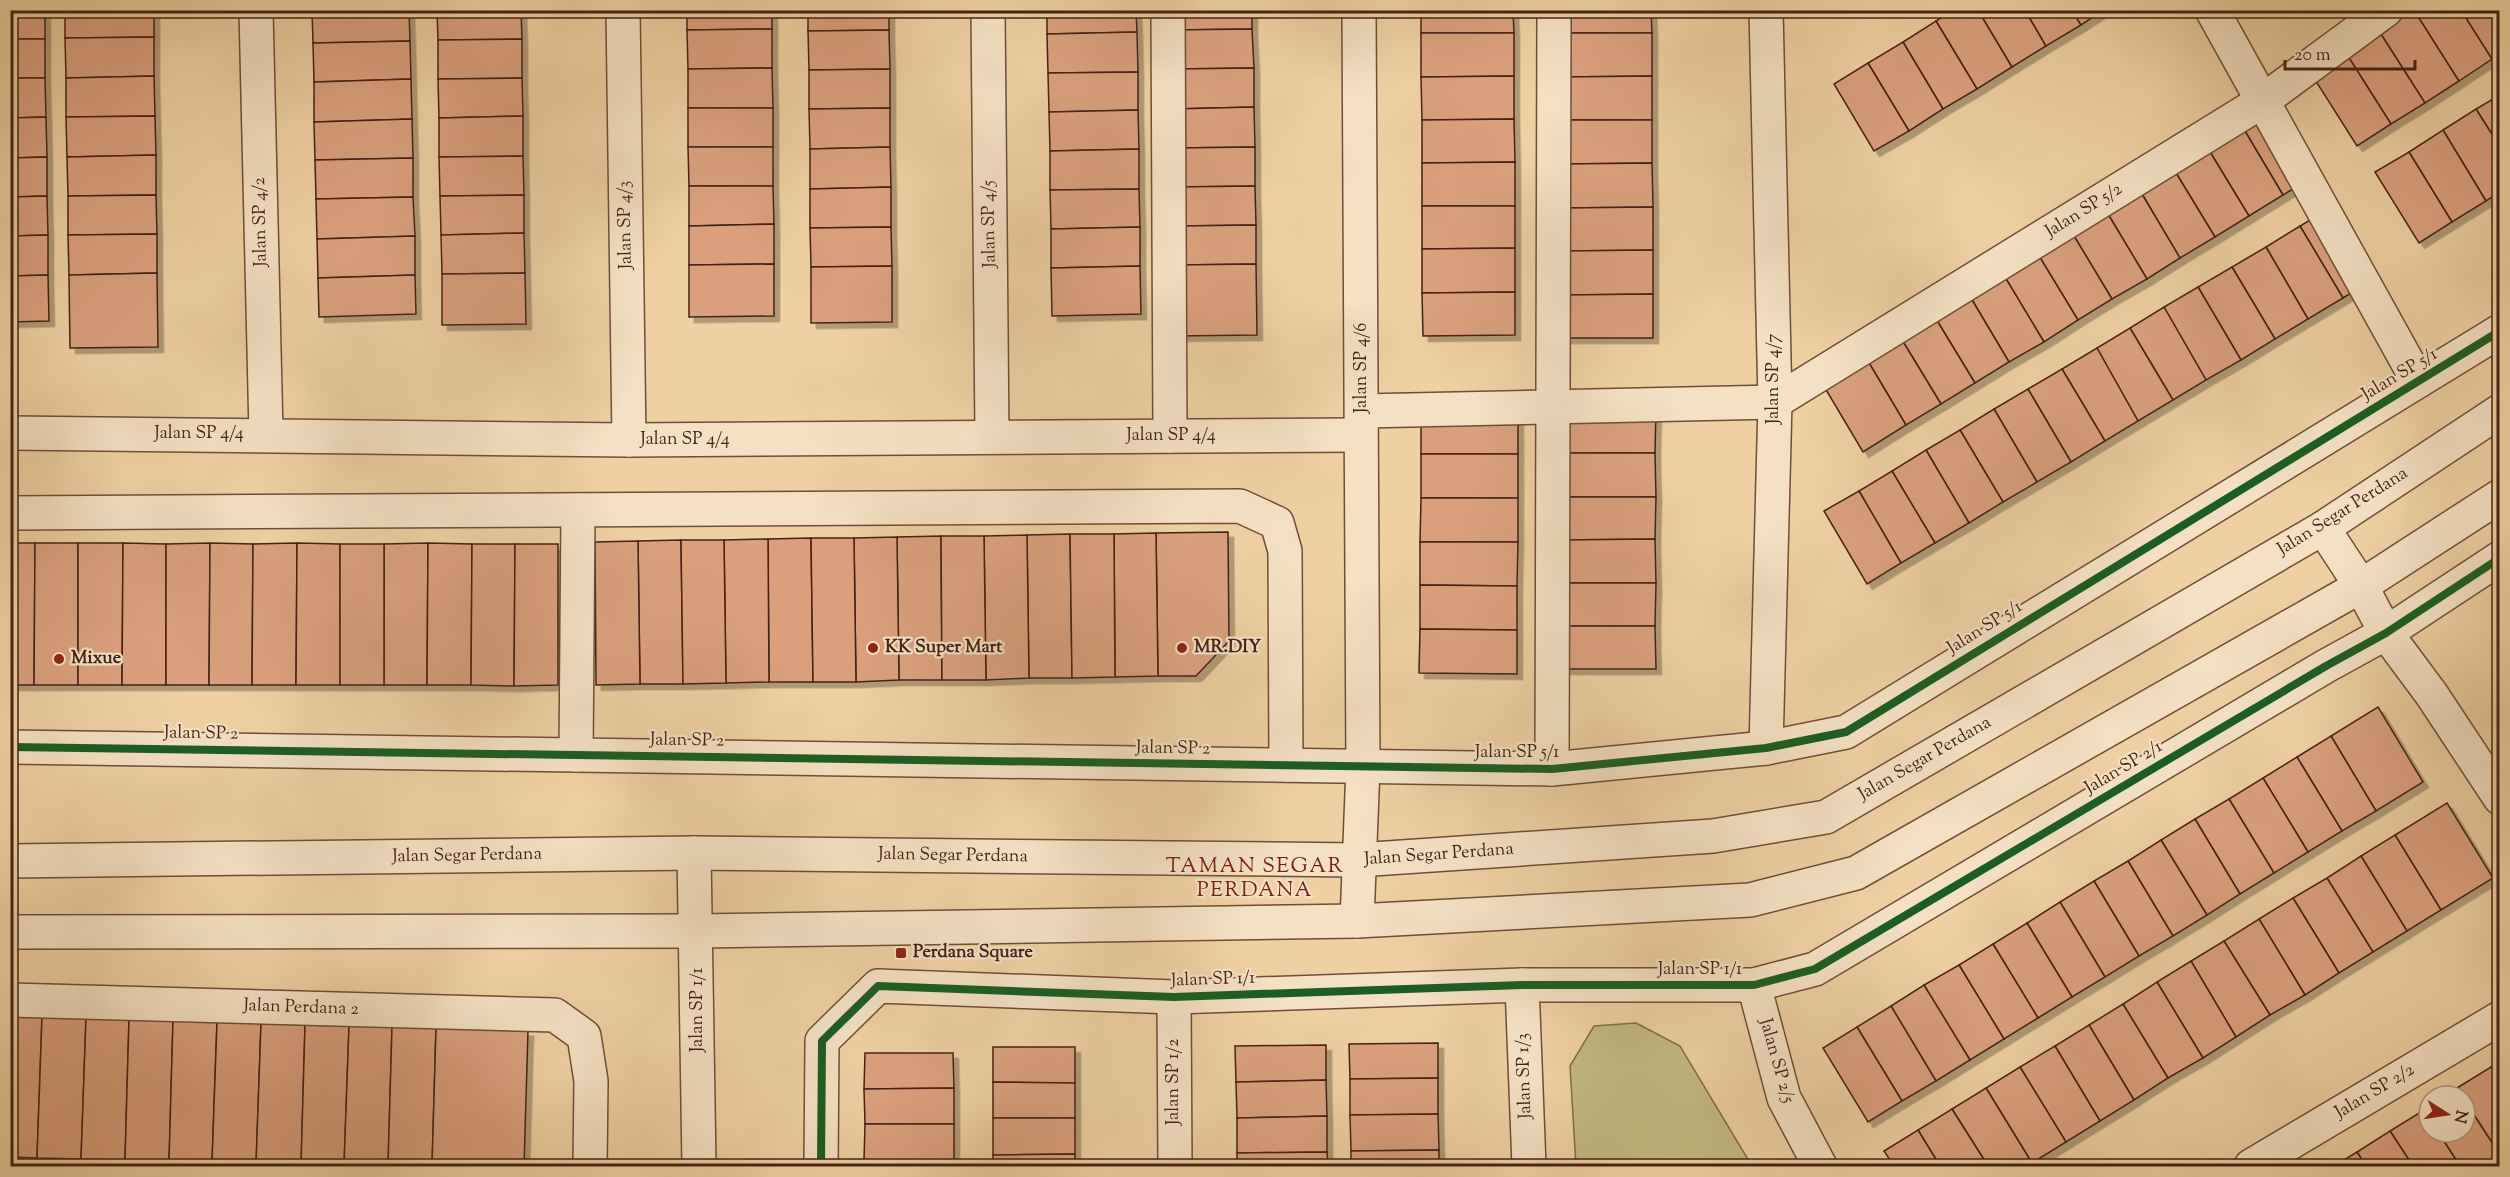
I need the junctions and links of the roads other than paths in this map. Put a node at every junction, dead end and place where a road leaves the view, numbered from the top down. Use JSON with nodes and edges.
{"nodes":[{"id":1,"x":256,"y":10,"type":"edge"},
{"id":2,"x":623,"y":10,"type":"edge"},
{"id":3,"x":988,"y":10,"type":"edge"},
{"id":4,"x":1168,"y":10,"type":"edge"},
{"id":5,"x":1359,"y":10,"type":"edge"},
{"id":6,"x":1554,"y":10,"type":"edge"},
{"id":7,"x":1766,"y":10,"type":"edge"},
{"id":8,"x":2212,"y":10,"type":"edge"},
{"id":9,"x":2386,"y":10,"type":"edge"},
{"id":10,"x":2261,"y":102,"type":"junction"},
{"id":11,"x":2499,"y":331,"type":"edge"},
{"id":12,"x":2418,"y":381,"type":"junction"},
{"id":13,"x":1775,"y":402,"type":"junction"},
{"id":14,"x":1555,"y":406,"type":"junction"},
{"id":15,"x":2499,"y":411,"type":"edge"},
{"id":16,"x":1361,"y":423,"type":"junction"},
{"id":17,"x":10,"y":433,"type":"edge"},
{"id":18,"x":266,"y":434,"type":"junction"},
{"id":19,"x":1170,"y":436,"type":"junction"},
{"id":20,"x":992,"y":437,"type":"junction"},
{"id":21,"x":629,"y":440,"type":"junction"},
{"id":22,"x":2499,"y":496,"type":"edge"},
{"id":23,"x":578,"y":510,"type":"junction"},
{"id":24,"x":10,"y":513,"type":"edge"},
{"id":25,"x":2322,"y":528,"type":"junction"},
{"id":26,"x":2499,"y":558,"type":"edge"},
{"id":27,"x":2361,"y":586,"type":"junction"},
{"id":28,"x":2386,"y":633,"type":"junction"},
{"id":29,"x":10,"y":747,"type":"edge"},
{"id":30,"x":1766,"y":748,"type":"junction"},
{"id":31,"x":576,"y":755,"type":"junction"},
{"id":32,"x":1286,"y":765,"type":"junction"},
{"id":33,"x":1363,"y":767,"type":"junction"},
{"id":34,"x":1552,"y":769,"type":"junction"},
{"id":35,"x":2499,"y":798,"type":"edge"},
{"id":36,"x":694,"y":853,"type":"junction"},
{"id":37,"x":10,"y":861,"type":"edge"},
{"id":38,"x":1358,"y":861,"type":"junction"},
{"id":39,"x":1357,"y":921,"type":"junction"},
{"id":40,"x":698,"y":931,"type":"junction"},
{"id":41,"x":10,"y":932,"type":"edge"},
{"id":42,"x":1522,"y":984,"type":"junction"},
{"id":43,"x":1754,"y":985,"type":"junction"},
{"id":44,"x":1174,"y":997,"type":"junction"},
{"id":45,"x":10,"y":1000,"type":"edge"},
{"id":46,"x":2499,"y":1018,"type":"edge"},
{"id":47,"x":590,"y":1167,"type":"edge"},
{"id":48,"x":699,"y":1167,"type":"edge"},
{"id":49,"x":821,"y":1167,"type":"edge"},
{"id":50,"x":1174,"y":1167,"type":"edge"},
{"id":51,"x":1529,"y":1167,"type":"edge"},
{"id":52,"x":1820,"y":1167,"type":"edge"},
{"id":53,"x":2251,"y":1167,"type":"edge"}],
"edges":[{"from":1,"to":18,"type":"street","name":"Jalan SP 4/2"},
{"from":2,"to":21,"type":"street","name":"Jalan SP 4/3"},
{"from":3,"to":20,"type":"street","name":"Jalan SP 4/5"},
{"from":4,"to":19,"type":"street"},
{"from":5,"to":16,"type":"street","name":"Jalan SP 4/6"},
{"from":6,"to":14,"type":"street"},
{"from":7,"to":13,"type":"street","name":"Jalan SP 4/7"},
{"from":8,"to":10,"type":"street"},
{"from":9,"to":10,"type":"street","name":"Jalan SP 5/2"},
{"from":10,"to":12,"type":"street"},
{"from":10,"to":13,"type":"street","name":"Jalan SP 5/2"},
{"from":11,"to":12,"type":"street","name":"Jalan SP 5/1"},
{"from":12,"to":30,"type":"street","name":"Jalan SP 5/1"},
{"from":13,"to":14,"type":"street","name":"Jalan SP 4/4"},
{"from":13,"to":30,"type":"street","name":"Jalan SP 4/7"},
{"from":14,"to":16,"type":"street","name":"Jalan SP 4/4"},
{"from":14,"to":34,"type":"street"},
{"from":15,"to":25,"type":"street","name":"Jalan Segar Perdana"},
{"from":16,"to":19,"type":"street","name":"Jalan SP 4/4"},
{"from":16,"to":33,"type":"street","name":"Jalan SP 4/6"},
{"from":17,"to":18,"type":"street","name":"Jalan SP 4/4"},
{"from":18,"to":21,"type":"street","name":"Jalan SP 4/4"},
{"from":19,"to":20,"type":"street","name":"Jalan SP 4/4"},
{"from":20,"to":21,"type":"street","name":"Jalan SP 4/4"},
{"from":22,"to":27,"type":"street"},
{"from":23,"to":24,"type":"street"},
{"from":23,"to":31,"type":"street"},
{"from":23,"to":32,"type":"street"},
{"from":25,"to":27,"type":"street"},
{"from":25,"to":38,"type":"street","name":"Jalan Segar Perdana"},
{"from":26,"to":28,"type":"street","name":"Jalan SP 2/1"},
{"from":27,"to":28,"type":"street"},
{"from":27,"to":39,"type":"street"},
{"from":28,"to":35,"type":"street"},
{"from":28,"to":43,"type":"street","name":"Jalan SP 2/1"},
{"from":29,"to":31,"type":"street","name":"Jalan SP 2"},
{"from":30,"to":34,"type":"street","name":"Jalan SP 5/1"},
{"from":31,"to":32,"type":"street","name":"Jalan SP 2"},
{"from":32,"to":33,"type":"street","name":"Jalan SP 2"},
{"from":33,"to":34,"type":"street","name":"Jalan SP 5/1"},
{"from":33,"to":38,"type":"street","name":"Jalan SP 4/6"},
{"from":36,"to":37,"type":"street","name":"Jalan Segar Perdana"},
{"from":36,"to":38,"type":"street","name":"Jalan Segar Perdana"},
{"from":36,"to":40,"type":"street","name":"Jalan SP 1/1"},
{"from":38,"to":39,"type":"street","name":"Jalan SP 4/6"},
{"from":39,"to":40,"type":"street"},
{"from":40,"to":41,"type":"street"},
{"from":40,"to":48,"type":"street","name":"Jalan SP 1/1"},
{"from":42,"to":43,"type":"street","name":"Jalan SP 1/1"},
{"from":42,"to":44,"type":"street","name":"Jalan SP 1/1"},
{"from":42,"to":51,"type":"street","name":"Jalan SP 1/3"},
{"from":43,"to":52,"type":"street","name":"Jalan SP 2/5"},
{"from":44,"to":49,"type":"street","name":"Jalan SP 1/1"},
{"from":44,"to":50,"type":"street","name":"Jalan SP 1/2"},
{"from":45,"to":47,"type":"street","name":"Jalan Perdana 2"},
{"from":46,"to":53,"type":"street","name":"Jalan SP 2/2"}]}
